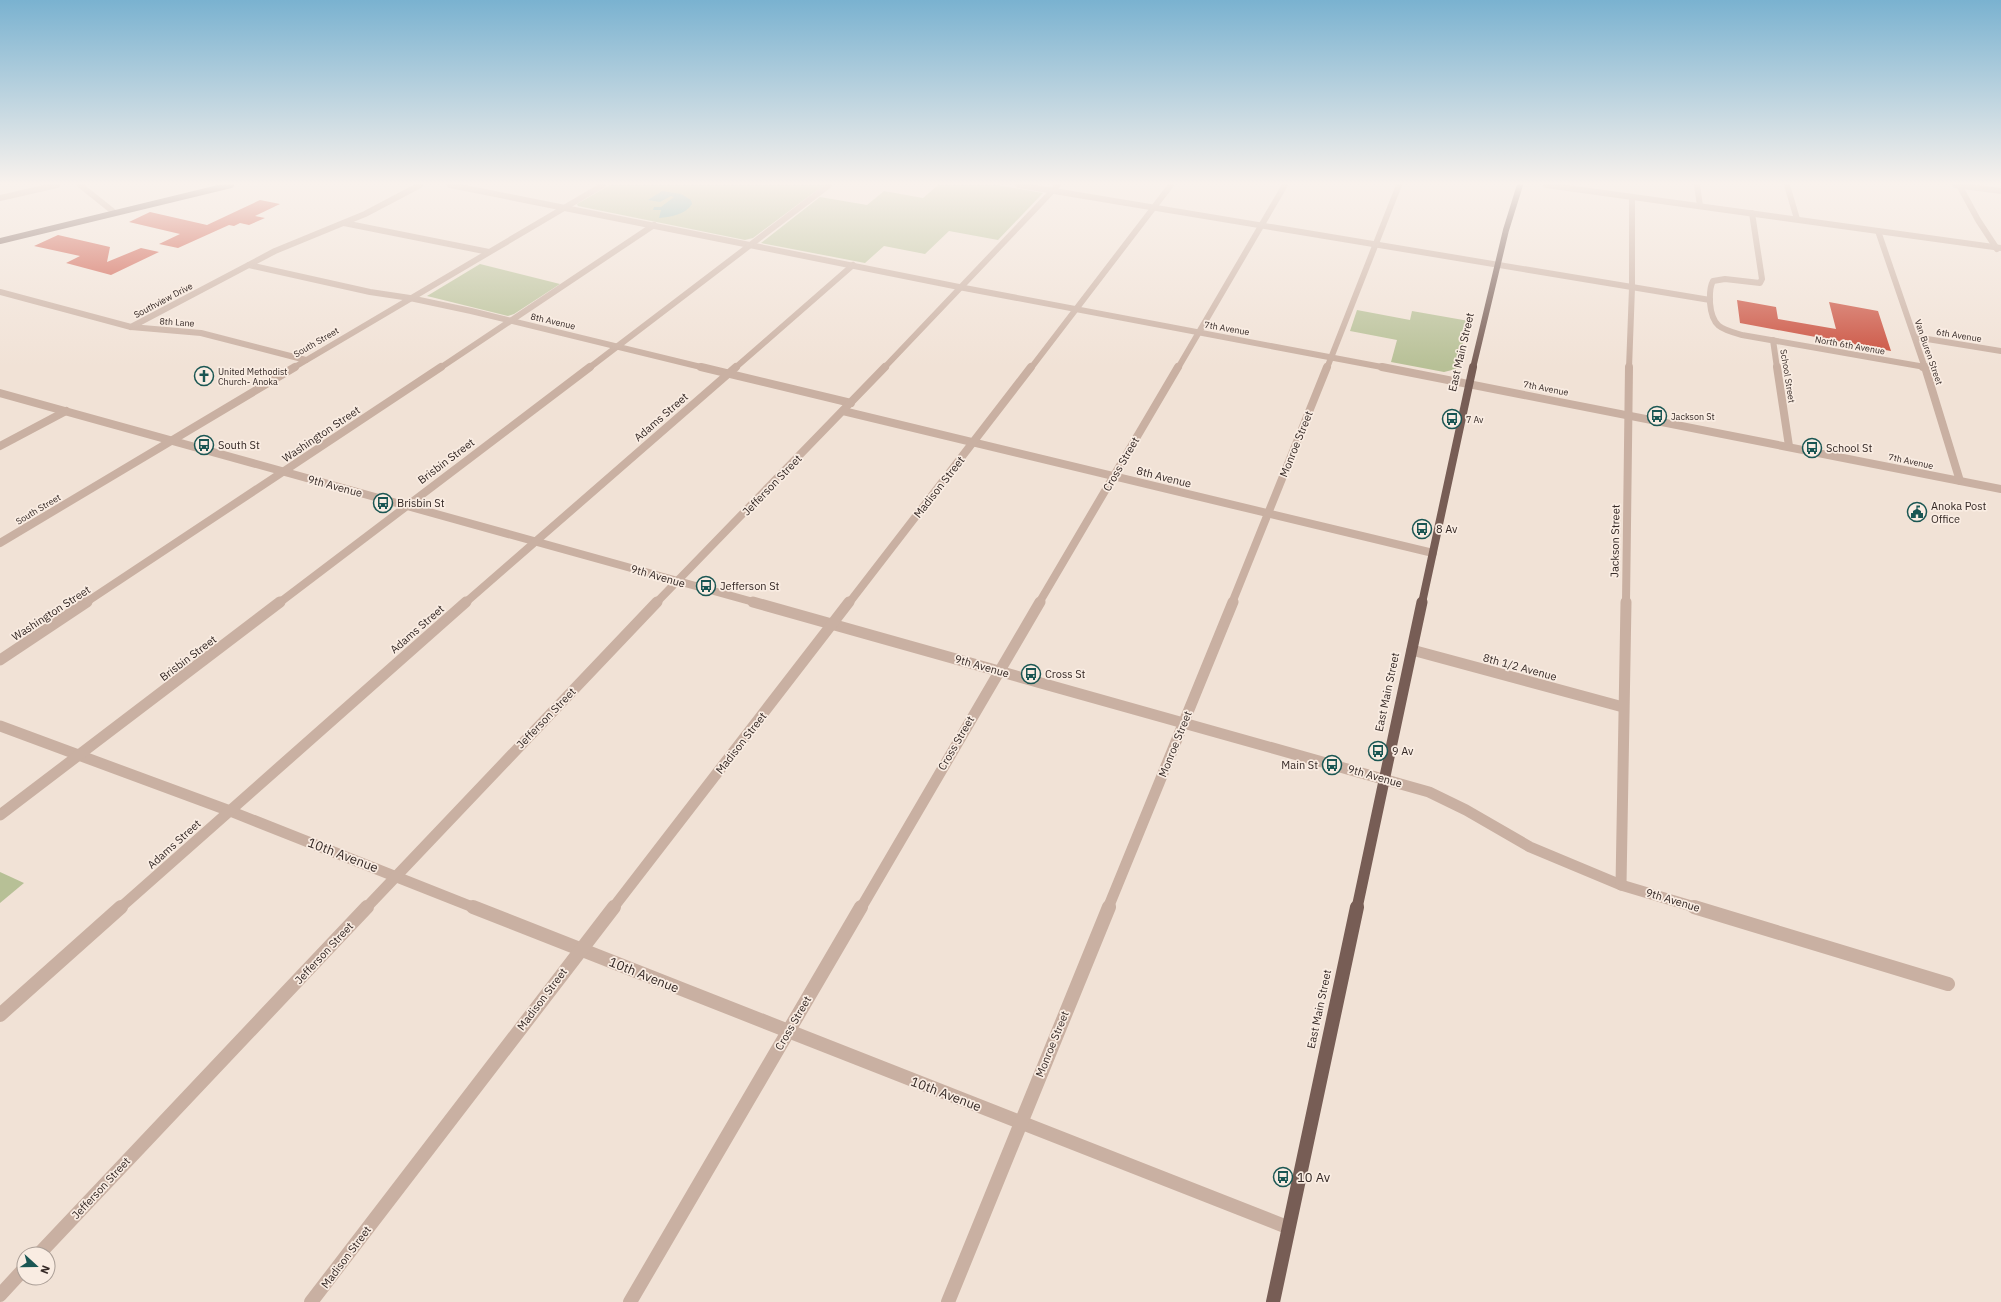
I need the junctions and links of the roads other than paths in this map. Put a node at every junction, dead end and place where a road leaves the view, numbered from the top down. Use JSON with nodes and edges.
{"nodes":[{"id":1,"x":1375,"y":245,"type":"edge"},
{"id":2,"x":287,"y":246,"type":"edge"},
{"id":3,"x":458,"y":246,"type":"edge"},
{"id":4,"x":499,"y":246,"type":"edge"},
{"id":5,"x":623,"y":246,"type":"edge"},
{"id":6,"x":750,"y":246,"type":"edge"},
{"id":7,"x":755,"y":246,"type":"edge"},
{"id":8,"x":999,"y":246,"type":"edge"},
{"id":9,"x":1124,"y":246,"type":"edge"},
{"id":10,"x":1249,"y":246,"type":"edge"},
{"id":11,"x":1379,"y":246,"type":"edge"},
{"id":12,"x":1503,"y":246,"type":"edge"},
{"id":13,"x":1632,"y":246,"type":"edge"},
{"id":14,"x":1757,"y":246,"type":"edge"},
{"id":15,"x":1883,"y":246,"type":"edge"},
{"id":16,"x":1998,"y":247,"type":"edge"},
{"id":17,"x":489,"y":252,"type":"junction"},
{"id":18,"x":2001,"y":253,"type":"edge"},
{"id":19,"x":249,"y":265,"type":"junction"},
{"id":20,"x":853,"y":265,"type":"junction"},
{"id":21,"x":1497,"y":266,"type":"junction"},
{"id":22,"x":959,"y":287,"type":"junction"},
{"id":23,"x":1632,"y":288,"type":"junction"},
{"id":24,"x":0,"y":292,"type":"edge"},
{"id":25,"x":410,"y":298,"type":"junction"},
{"id":26,"x":1710,"y":300,"type":"junction"},
{"id":27,"x":1074,"y":310,"type":"junction"},
{"id":28,"x":510,"y":321,"type":"junction"},
{"id":29,"x":131,"y":327,"type":"junction"},
{"id":30,"x":1198,"y":332,"type":"junction"},
{"id":31,"x":1914,"y":337,"type":"junction"},
{"id":32,"x":1773,"y":340,"type":"junction"},
{"id":33,"x":617,"y":346,"type":"junction"},
{"id":34,"x":2001,"y":351,"type":"edge"},
{"id":35,"x":1331,"y":357,"type":"junction"},
{"id":36,"x":306,"y":360,"type":"junction"},
{"id":37,"x":1925,"y":367,"type":"junction"},
{"id":38,"x":728,"y":374,"type":"junction"},
{"id":39,"x":1469,"y":383,"type":"junction"},
{"id":40,"x":0,"y":393,"type":"edge"},
{"id":41,"x":847,"y":407,"type":"junction"},
{"id":42,"x":66,"y":410,"type":"junction"},
{"id":43,"x":1627,"y":414,"type":"junction"},
{"id":44,"x":172,"y":440,"type":"junction"},
{"id":45,"x":975,"y":442,"type":"junction"},
{"id":46,"x":0,"y":446,"type":"edge"},
{"id":47,"x":1789,"y":446,"type":"junction"},
{"id":48,"x":284,"y":472,"type":"junction"},
{"id":49,"x":1115,"y":476,"type":"junction"},
{"id":50,"x":1960,"y":481,"type":"junction"},
{"id":51,"x":2001,"y":489,"type":"edge"},
{"id":52,"x":407,"y":506,"type":"junction"},
{"id":53,"x":1269,"y":513,"type":"junction"},
{"id":54,"x":537,"y":542,"type":"junction"},
{"id":55,"x":0,"y":544,"type":"edge"},
{"id":56,"x":1433,"y":554,"type":"junction"},
{"id":57,"x":678,"y":582,"type":"junction"},
{"id":58,"x":833,"y":624,"type":"junction"},
{"id":59,"x":1412,"y":650,"type":"junction"},
{"id":60,"x":0,"y":660,"type":"edge"},
{"id":61,"x":998,"y":671,"type":"junction"},
{"id":62,"x":1623,"y":707,"type":"junction"},
{"id":63,"x":1184,"y":722,"type":"junction"},
{"id":64,"x":0,"y":726,"type":"edge"},
{"id":65,"x":79,"y":755,"type":"junction"},
{"id":66,"x":1384,"y":779,"type":"junction"},
{"id":67,"x":230,"y":811,"type":"junction"},
{"id":68,"x":0,"y":815,"type":"edge"},
{"id":69,"x":396,"y":876,"type":"junction"},
{"id":70,"x":1620,"y":884,"type":"junction"},
{"id":71,"x":580,"y":949,"type":"junction"},
{"id":72,"x":1948,"y":984,"type":"dead end"},
{"id":73,"x":0,"y":1015,"type":"edge"},
{"id":74,"x":788,"y":1032,"type":"junction"},
{"id":75,"x":1020,"y":1123,"type":"junction"},
{"id":76,"x":1287,"y":1227,"type":"junction"},
{"id":77,"x":46,"y":1246,"type":"edge"},
{"id":78,"x":16,"y":1278,"type":"edge"},
{"id":79,"x":0,"y":1295,"type":"edge"},
{"id":80,"x":311,"y":1302,"type":"edge"},
{"id":81,"x":630,"y":1302,"type":"edge"},
{"id":82,"x":948,"y":1302,"type":"edge"},
{"id":83,"x":1272,"y":1302,"type":"edge"}],
"edges":[{"from":1,"to":35,"type":"street","name":"Monroe Street"},
{"from":2,"to":19,"type":"street","name":"Southview Drive"},
{"from":3,"to":17,"type":"street"},
{"from":4,"to":17,"type":"street","name":"South Street"},
{"from":5,"to":28,"type":"street","name":"Washington Street"},
{"from":6,"to":33,"type":"street","name":"Brisbin Street"},
{"from":7,"to":20,"type":"street","name":"7th Avenue"},
{"from":8,"to":22,"type":"street","name":"Jefferson Street"},
{"from":9,"to":27,"type":"street","name":"Madison Street"},
{"from":10,"to":30,"type":"street","name":"Cross Street"},
{"from":11,"to":21,"type":"street"},
{"from":12,"to":21,"type":"main road","name":"East Main Street"},
{"from":13,"to":23,"type":"street","name":"Jackson Street"},
{"from":14,"to":26,"type":"street","name":"School Street"},
{"from":15,"to":31,"type":"street","name":"Van Buren Street"},
{"from":16,"to":18,"type":"street"},
{"from":17,"to":25,"type":"street","name":"South Street"},
{"from":19,"to":25,"type":"street","name":"8th Avenue"},
{"from":19,"to":29,"type":"street","name":"Southview Drive"},
{"from":20,"to":22,"type":"street","name":"7th Avenue"},
{"from":20,"to":38,"type":"street","name":"Adams Street"},
{"from":21,"to":23,"type":"street"},
{"from":21,"to":39,"type":"main road","name":"East Main Street"},
{"from":22,"to":27,"type":"street","name":"7th Avenue"},
{"from":22,"to":41,"type":"street","name":"Jefferson Street"},
{"from":23,"to":26,"type":"street"},
{"from":23,"to":43,"type":"street","name":"Jackson Street"},
{"from":24,"to":29,"type":"street","name":"8th Lane"},
{"from":25,"to":28,"type":"street","name":"8th Avenue"},
{"from":25,"to":36,"type":"street","name":"South Street"},
{"from":26,"to":32,"type":"street","name":"School Street"},
{"from":27,"to":30,"type":"street","name":"7th Avenue"},
{"from":27,"to":45,"type":"street","name":"Madison Street"},
{"from":28,"to":33,"type":"street","name":"8th Avenue"},
{"from":28,"to":48,"type":"street","name":"Washington Street"},
{"from":29,"to":36,"type":"street","name":"8th Lane"},
{"from":30,"to":35,"type":"street","name":"7th Avenue"},
{"from":30,"to":49,"type":"street","name":"Cross Street"},
{"from":31,"to":34,"type":"street","name":"6th Avenue"},
{"from":31,"to":37,"type":"street","name":"Van Buren Street"},
{"from":32,"to":37,"type":"street","name":"North 6th Avenue"},
{"from":32,"to":47,"type":"street","name":"School Street"},
{"from":33,"to":38,"type":"street","name":"8th Avenue"},
{"from":33,"to":52,"type":"street","name":"Brisbin Street"},
{"from":35,"to":39,"type":"street","name":"7th Avenue"},
{"from":35,"to":53,"type":"street","name":"Monroe Street"},
{"from":36,"to":44,"type":"street","name":"South Street"},
{"from":37,"to":50,"type":"street","name":"Van Buren Street"},
{"from":38,"to":41,"type":"street","name":"8th Avenue"},
{"from":38,"to":54,"type":"street","name":"Adams Street"},
{"from":39,"to":43,"type":"street","name":"7th Avenue"},
{"from":39,"to":56,"type":"main road","name":"East Main Street"},
{"from":40,"to":42,"type":"street","name":"9th Avenue"},
{"from":41,"to":45,"type":"street","name":"8th Avenue"},
{"from":41,"to":57,"type":"street","name":"Jefferson Street"},
{"from":42,"to":44,"type":"street","name":"9th Avenue"},
{"from":42,"to":46,"type":"street"},
{"from":43,"to":47,"type":"street","name":"7th Avenue"},
{"from":43,"to":62,"type":"street","name":"Jackson Street"},
{"from":44,"to":48,"type":"street","name":"9th Avenue"},
{"from":44,"to":55,"type":"street","name":"South Street"},
{"from":45,"to":49,"type":"street","name":"8th Avenue"},
{"from":45,"to":58,"type":"street","name":"Madison Street"},
{"from":47,"to":50,"type":"street","name":"7th Avenue"},
{"from":48,"to":52,"type":"street","name":"9th Avenue"},
{"from":48,"to":60,"type":"street","name":"Washington Street"},
{"from":49,"to":53,"type":"street","name":"8th Avenue"},
{"from":49,"to":61,"type":"street","name":"Cross Street"},
{"from":50,"to":51,"type":"street","name":"7th Avenue"},
{"from":52,"to":54,"type":"street","name":"9th Avenue"},
{"from":52,"to":65,"type":"street","name":"Brisbin Street"},
{"from":53,"to":56,"type":"street","name":"8th Avenue"},
{"from":53,"to":63,"type":"street","name":"Monroe Street"},
{"from":54,"to":57,"type":"street","name":"9th Avenue"},
{"from":54,"to":67,"type":"street","name":"Adams Street"},
{"from":56,"to":59,"type":"main road","name":"East Main Street"},
{"from":57,"to":58,"type":"street","name":"9th Avenue"},
{"from":57,"to":69,"type":"street","name":"Jefferson Street"},
{"from":58,"to":61,"type":"street","name":"9th Avenue"},
{"from":58,"to":71,"type":"street","name":"Madison Street"},
{"from":59,"to":62,"type":"street","name":"8th 1/2 Avenue"},
{"from":59,"to":66,"type":"main road","name":"East Main Street"},
{"from":61,"to":63,"type":"street","name":"9th Avenue"},
{"from":61,"to":74,"type":"street","name":"Cross Street"},
{"from":62,"to":70,"type":"street","name":"Jackson Street"},
{"from":63,"to":66,"type":"street","name":"9th Avenue"},
{"from":63,"to":75,"type":"street","name":"Monroe Street"},
{"from":64,"to":65,"type":"street","name":"10th Avenue"},
{"from":65,"to":67,"type":"street","name":"10th Avenue"},
{"from":65,"to":68,"type":"street","name":"Brisbin Street"},
{"from":66,"to":70,"type":"street","name":"9th Avenue"},
{"from":66,"to":76,"type":"main road","name":"East Main Street"},
{"from":67,"to":69,"type":"street","name":"10th Avenue"},
{"from":67,"to":73,"type":"street","name":"Adams Street"},
{"from":69,"to":71,"type":"street","name":"10th Avenue"},
{"from":69,"to":77,"type":"street","name":"Jefferson Street"},
{"from":70,"to":72,"type":"street","name":"9th Avenue"},
{"from":71,"to":74,"type":"street","name":"10th Avenue"},
{"from":71,"to":80,"type":"street","name":"Madison Street"},
{"from":74,"to":75,"type":"street","name":"10th Avenue"},
{"from":74,"to":81,"type":"street","name":"Cross Street"},
{"from":75,"to":76,"type":"street","name":"10th Avenue"},
{"from":75,"to":82,"type":"street","name":"Monroe Street"},
{"from":76,"to":83,"type":"main road","name":"East Main Street"},
{"from":78,"to":79,"type":"street"}]}
